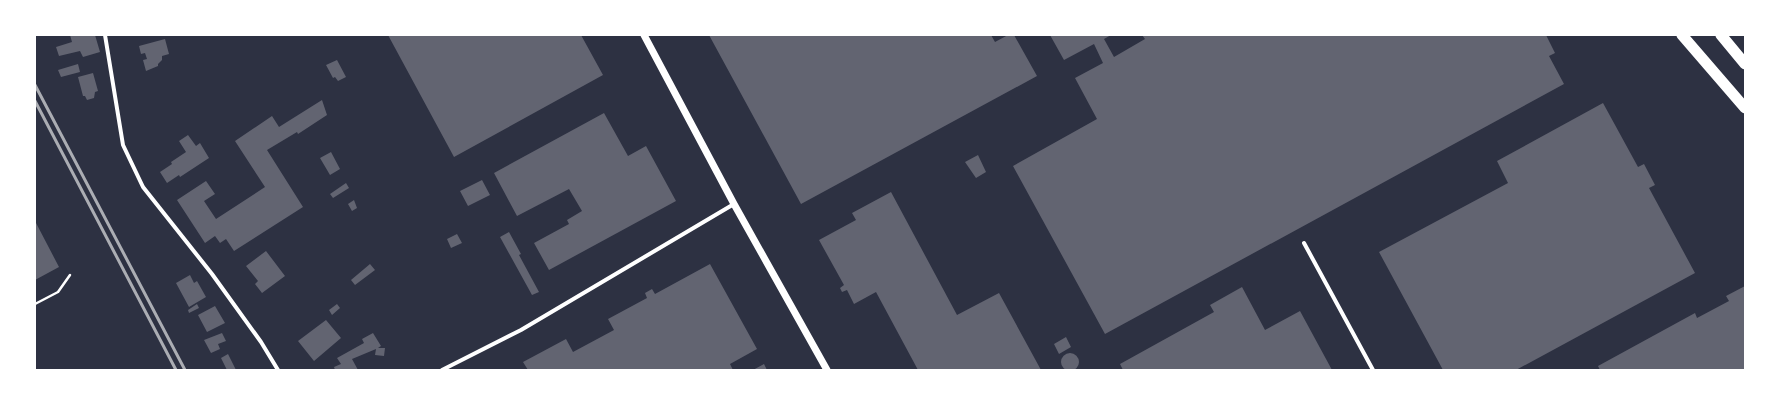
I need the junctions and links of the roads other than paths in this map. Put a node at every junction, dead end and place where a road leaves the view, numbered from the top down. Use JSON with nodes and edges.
{"nodes":[{"id":1,"x":105,"y":35,"type":"edge"},
{"id":2,"x":644,"y":35,"type":"edge"},
{"id":3,"x":1682,"y":35,"type":"edge"},
{"id":4,"x":1721,"y":35,"type":"edge"},
{"id":5,"x":1745,"y":64,"type":"edge"},
{"id":6,"x":1745,"y":108,"type":"edge"},
{"id":7,"x":734,"y":204,"type":"junction"},
{"id":8,"x":1304,"y":243,"type":"dead end"},
{"id":9,"x":278,"y":370,"type":"edge"},
{"id":10,"x":442,"y":370,"type":"edge"},
{"id":11,"x":827,"y":370,"type":"edge"},
{"id":12,"x":1373,"y":370,"type":"edge"}],
"edges":[{"from":1,"to":9,"type":"street"},
{"from":2,"to":7,"type":"street"},
{"from":3,"to":6,"type":"highway"},
{"from":4,"to":5,"type":"highway"},
{"from":7,"to":10,"type":"street"},
{"from":7,"to":11,"type":"street"},
{"from":8,"to":12,"type":"street"}]}
